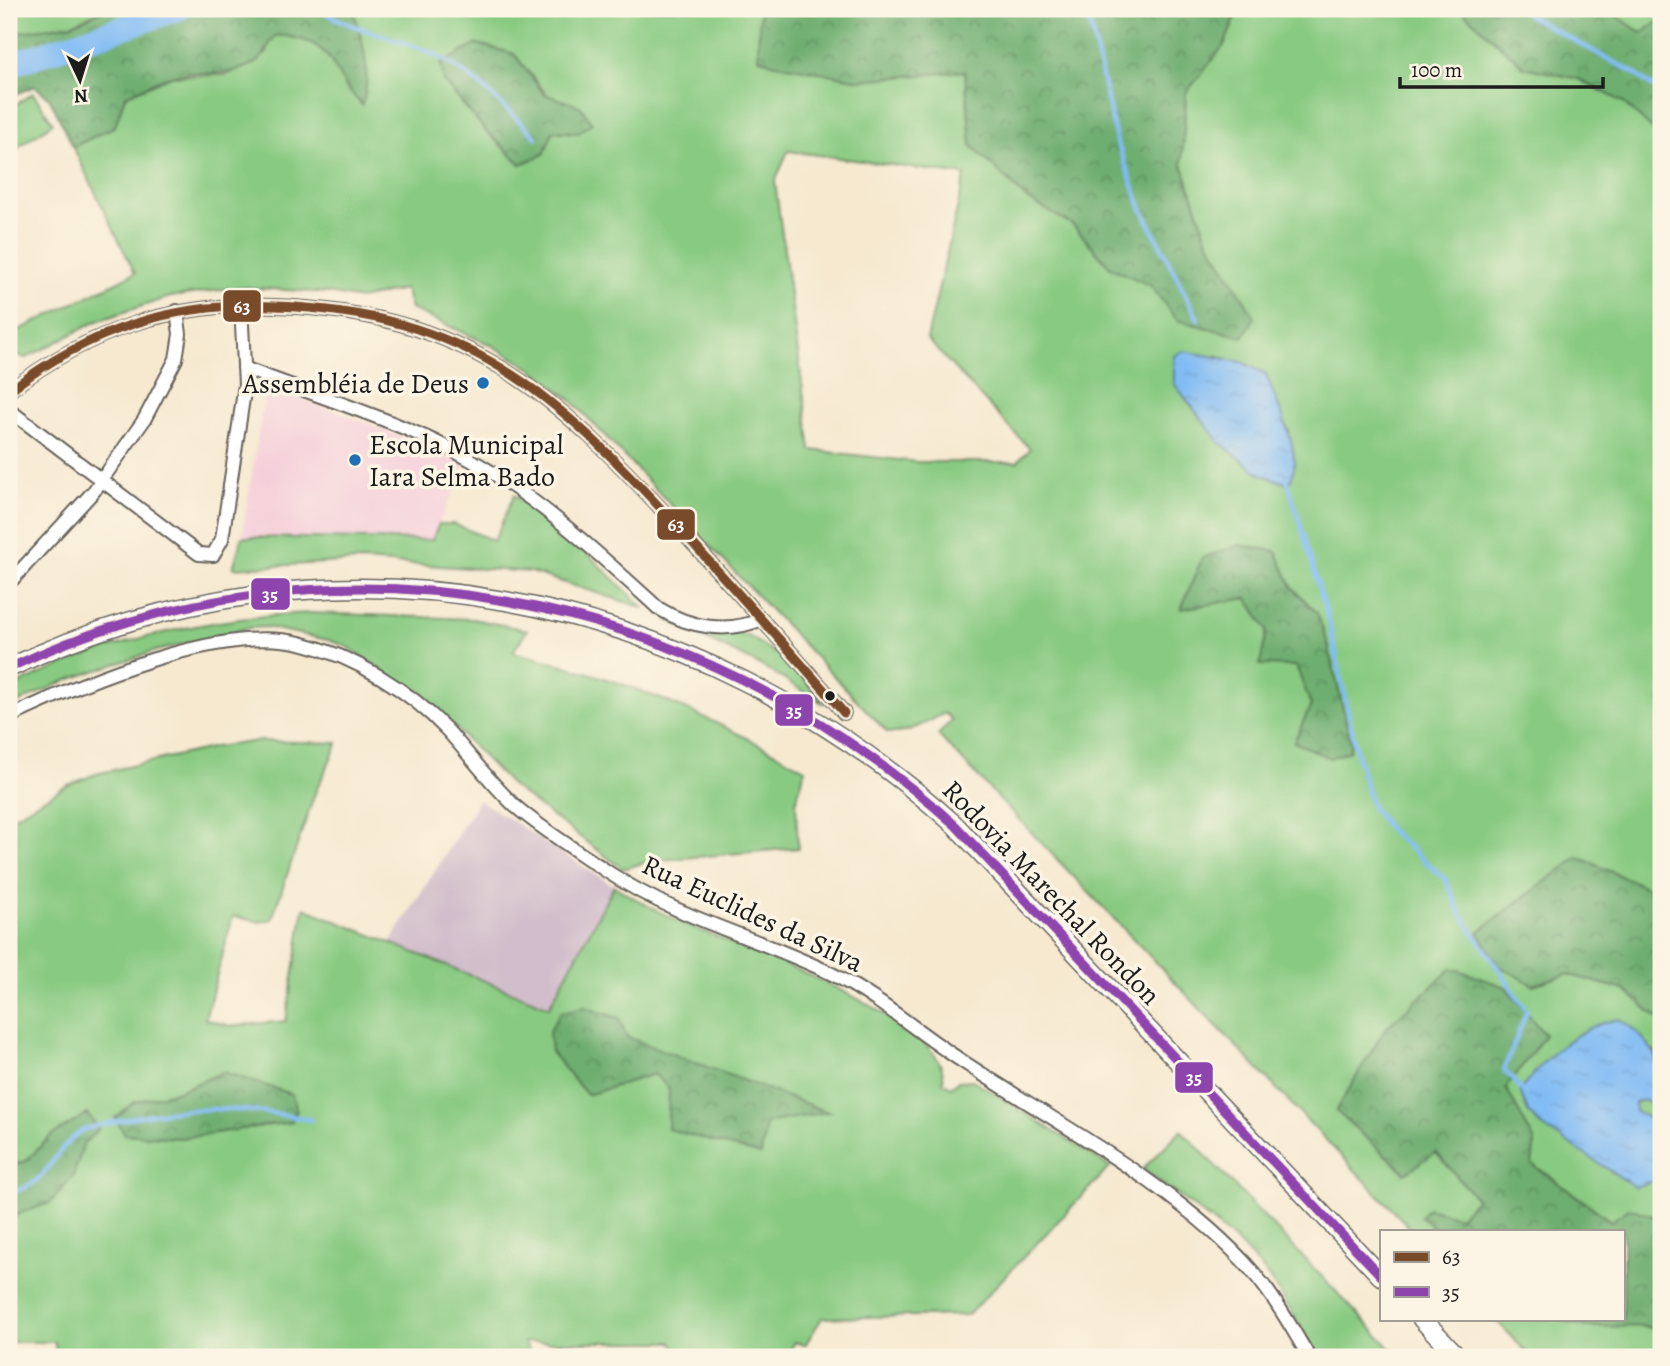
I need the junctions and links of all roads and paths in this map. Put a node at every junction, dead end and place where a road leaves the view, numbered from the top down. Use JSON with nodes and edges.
{"nodes":[{"id":1,"x":241,"y":305,"type":"junction"},
{"id":2,"x":177,"y":311,"type":"junction"},
{"id":3,"x":244,"y":368,"type":"junction"},
{"id":4,"x":9,"y":391,"type":"edge"},
{"id":5,"x":9,"y":410,"type":"edge"},
{"id":6,"x":100,"y":482,"type":"junction"},
{"id":7,"x":9,"y":583,"type":"edge"},
{"id":8,"x":762,"y":619,"type":"junction"},
{"id":9,"x":9,"y":668,"type":"edge"},
{"id":10,"x":844,"y":713,"type":"dead end"},
{"id":11,"x":9,"y":717,"type":"edge"},
{"id":12,"x":1380,"y":1275,"type":"edge"},
{"id":13,"x":1423,"y":1320,"type":"edge"},
{"id":14,"x":1309,"y":1357,"type":"edge"},
{"id":15,"x":1458,"y":1357,"type":"edge"}],
"edges":[{"from":1,"to":2,"type":"street"},
{"from":1,"to":3,"type":"street"},
{"from":1,"to":8,"type":"street"},
{"from":2,"to":4,"type":"street"},
{"from":2,"to":6,"type":"street"},
{"from":3,"to":6,"type":"street"},
{"from":3,"to":8,"type":"street"},
{"from":5,"to":6,"type":"street"},
{"from":6,"to":7,"type":"street"},
{"from":8,"to":10,"type":"street"},
{"from":9,"to":12,"type":"main road","name":"Rodovia Marechal Rondon"},
{"from":11,"to":14,"type":"street","name":"Rua Euclides da Silva"},
{"from":13,"to":15,"type":"main road"}]}
